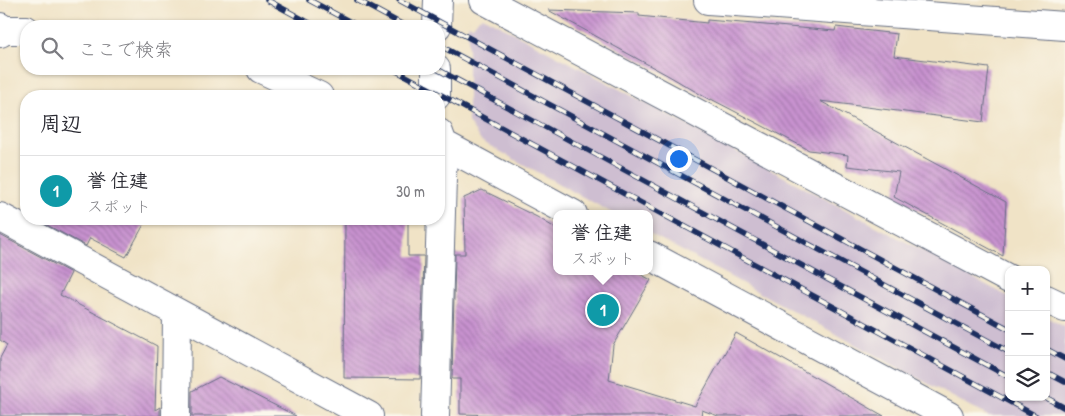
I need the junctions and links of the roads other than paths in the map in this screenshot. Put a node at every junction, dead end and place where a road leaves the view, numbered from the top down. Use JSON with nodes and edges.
{"nodes":[{"id":1,"x":438,"y":0,"type":"edge"},
{"id":2,"x":484,"y":0,"type":"edge"},
{"id":3,"x":708,"y":0,"type":"edge"},
{"id":4,"x":437,"y":20,"type":"edge"},
{"id":5,"x":1065,"y":26,"type":"edge"},
{"id":6,"x":273,"y":75,"type":"edge"},
{"id":7,"x":436,"y":75,"type":"edge"},
{"id":8,"x":306,"y":90,"type":"edge"},
{"id":9,"x":436,"y":90,"type":"edge"},
{"id":10,"x":445,"y":148,"type":"edge"},
{"id":11,"x":565,"y":210,"type":"edge"},
{"id":12,"x":0,"y":217,"type":"edge"},
{"id":13,"x":440,"y":225,"type":"edge"},
{"id":14,"x":653,"y":257,"type":"edge"},
{"id":15,"x":1005,"y":277,"type":"edge"},
{"id":16,"x":1050,"y":300,"type":"edge"},
{"id":17,"x":1065,"y":308,"type":"edge"},
{"id":18,"x":177,"y":313,"type":"junction"},
{"id":19,"x":176,"y":416,"type":"edge"},
{"id":20,"x":369,"y":416,"type":"edge"},
{"id":21,"x":436,"y":416,"type":"edge"},
{"id":22,"x":948,"y":416,"type":"edge"}],
"edges":[{"from":1,"to":4,"type":"street"},
{"from":2,"to":15,"type":"street"},
{"from":3,"to":5,"type":"street"},
{"from":6,"to":8,"type":"street"},
{"from":7,"to":9,"type":"street"},
{"from":10,"to":11,"type":"street"},
{"from":12,"to":18,"type":"street"},
{"from":13,"to":21,"type":"street"},
{"from":14,"to":22,"type":"street"},
{"from":16,"to":17,"type":"street"},
{"from":18,"to":19,"type":"street"},
{"from":18,"to":20,"type":"street"}]}
